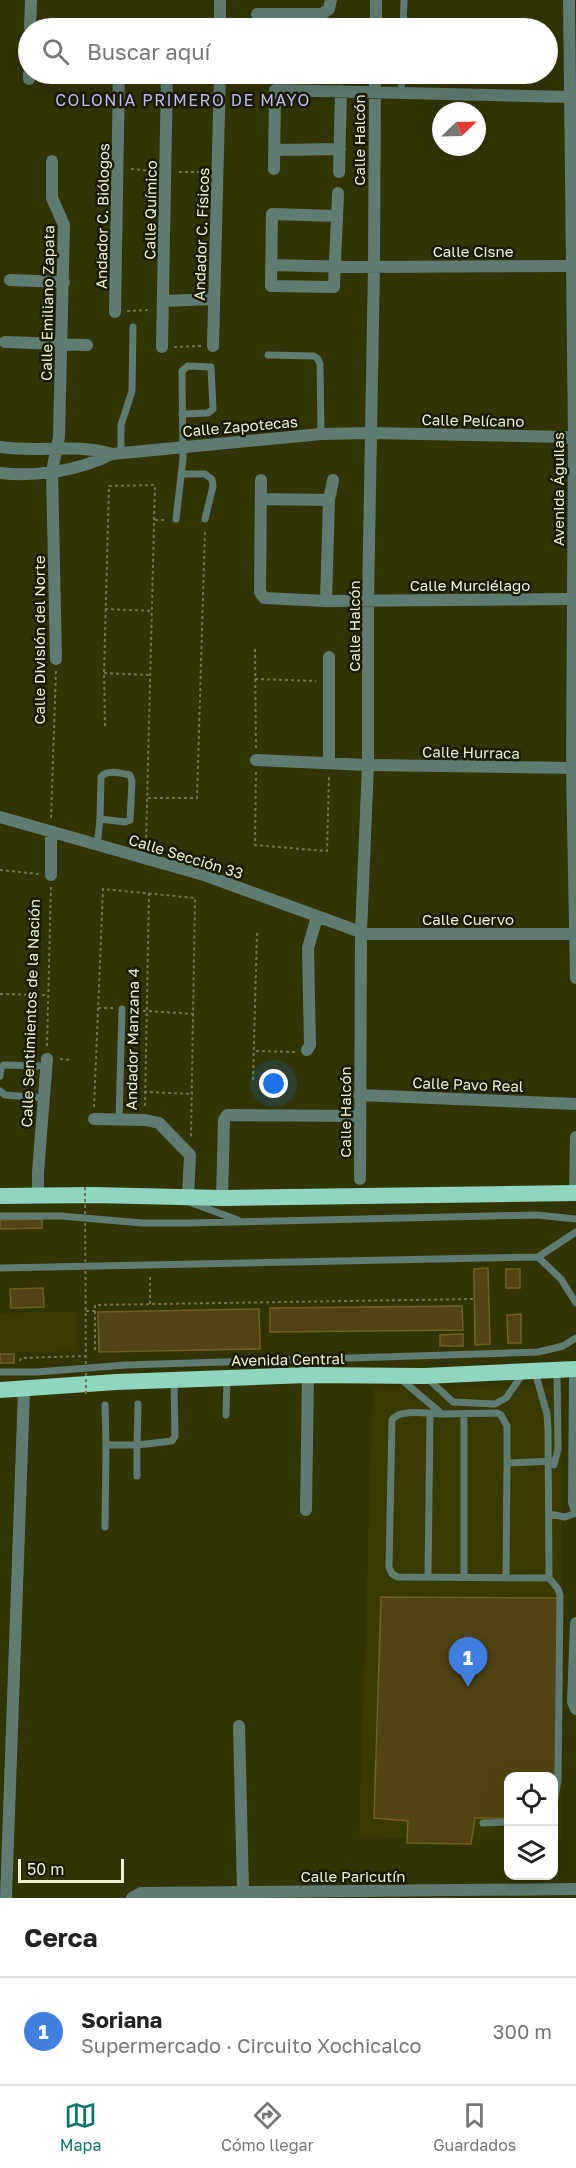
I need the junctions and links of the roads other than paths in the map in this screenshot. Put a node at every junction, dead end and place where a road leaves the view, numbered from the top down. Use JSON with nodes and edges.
{"nodes":[{"id":1,"x":31,"y":0,"type":"edge"},
{"id":2,"x":220,"y":0,"type":"edge"},
{"id":3,"x":283,"y":0,"type":"edge"},
{"id":4,"x":331,"y":0,"type":"edge"},
{"id":5,"x":376,"y":0,"type":"edge"},
{"id":6,"x":404,"y":0,"type":"edge"},
{"id":7,"x":569,"y":0,"type":"edge"},
{"id":8,"x":257,"y":14,"type":"dead end"},
{"id":9,"x":283,"y":14,"type":"junction"},
{"id":10,"x":573,"y":17,"type":"edge"},
{"id":11,"x":30,"y":18,"type":"edge"},
{"id":12,"x":220,"y":18,"type":"edge"},
{"id":13,"x":376,"y":18,"type":"edge"},
{"id":14,"x":403,"y":18,"type":"edge"},
{"id":15,"x":119,"y":84,"type":"edge"},
{"id":16,"x":167,"y":84,"type":"edge"},
{"id":17,"x":220,"y":84,"type":"edge"},
{"id":18,"x":375,"y":84,"type":"edge"},
{"id":19,"x":401,"y":84,"type":"edge"},
{"id":20,"x":341,"y":91,"type":"junction"},
{"id":21,"x":375,"y":93,"type":"junction"},
{"id":22,"x":401,"y":93,"type":"junction"},
{"id":23,"x":570,"y":97,"type":"junction"},
{"id":24,"x":573,"y":116,"type":"edge"},
{"id":25,"x":340,"y":149,"type":"junction"},
{"id":26,"x":274,"y":150,"type":"junction"},
{"id":27,"x":52,"y":161,"type":"dead end"},
{"id":28,"x":274,"y":169,"type":"dead end"},
{"id":29,"x":339,"y":172,"type":"dead end"},
{"id":30,"x":338,"y":193,"type":"dead end"},
{"id":31,"x":337,"y":216,"type":"junction"},
{"id":32,"x":574,"y":216,"type":"edge"},
{"id":33,"x":271,"y":265,"type":"junction"},
{"id":34,"x":335,"y":266,"type":"junction"},
{"id":35,"x":374,"y":266,"type":"junction"},
{"id":36,"x":572,"y":267,"type":"junction"},
{"id":37,"x":10,"y":280,"type":"dead end"},
{"id":38,"x":64,"y":282,"type":"junction"},
{"id":39,"x":213,"y":299,"type":"junction"},
{"id":40,"x":163,"y":305,"type":"junction"},
{"id":41,"x":115,"y":312,"type":"road end"},
{"id":42,"x":574,"y":318,"type":"edge"},
{"id":43,"x":133,"y":327,"type":"dead end"},
{"id":44,"x":5,"y":342,"type":"dead end"},
{"id":45,"x":62,"y":345,"type":"junction"},
{"id":46,"x":87,"y":345,"type":"dead end"},
{"id":47,"x":213,"y":346,"type":"road end"},
{"id":48,"x":162,"y":347,"type":"road end"},
{"id":49,"x":268,"y":355,"type":"dead end"},
{"id":50,"x":182,"y":414,"type":"junction"},
{"id":51,"x":371,"y":433,"type":"junction"},
{"id":52,"x":321,"y":434,"type":"junction"},
{"id":53,"x":575,"y":439,"type":"edge"},
{"id":54,"x":183,"y":446,"type":"junction"},
{"id":55,"x":0,"y":447,"type":"edge"},
{"id":56,"x":57,"y":449,"type":"junction"},
{"id":57,"x":116,"y":453,"type":"junction"},
{"id":58,"x":52,"y":471,"type":"junction"},
{"id":59,"x":0,"y":473,"type":"edge"},
{"id":60,"x":181,"y":474,"type":"junction"},
{"id":61,"x":261,"y":480,"type":"dead end"},
{"id":62,"x":333,"y":480,"type":"dead end"},
{"id":63,"x":261,"y":499,"type":"junction"},
{"id":64,"x":329,"y":500,"type":"junction"},
{"id":65,"x":176,"y":519,"type":"dead end"},
{"id":66,"x":206,"y":519,"type":"road end"},
{"id":67,"x":574,"y":562,"type":"edge"},
{"id":68,"x":572,"y":599,"type":"junction"},
{"id":69,"x":326,"y":601,"type":"junction"},
{"id":70,"x":368,"y":601,"type":"junction"},
{"id":71,"x":329,"y":657,"type":"dead end"},
{"id":72,"x":56,"y":659,"type":"road end"},
{"id":73,"x":574,"y":662,"type":"edge"},
{"id":74,"x":256,"y":760,"type":"dead end"},
{"id":75,"x":329,"y":762,"type":"junction"},
{"id":76,"x":368,"y":765,"type":"junction"},
{"id":77,"x":574,"y":768,"type":"edge"},
{"id":78,"x":0,"y":817,"type":"edge"},
{"id":79,"x":100,"y":819,"type":"junction"},
{"id":80,"x":51,"y":832,"type":"junction"},
{"id":81,"x":97,"y":846,"type":"junction"},
{"id":82,"x":575,"y":870,"type":"edge"},
{"id":83,"x":51,"y":874,"type":"road end"},
{"id":84,"x":317,"y":917,"type":"junction"},
{"id":85,"x":361,"y":932,"type":"junction"},
{"id":86,"x":575,"y":934,"type":"edge"},
{"id":87,"x":576,"y":966,"type":"edge"},
{"id":88,"x":576,"y":978,"type":"edge"},
{"id":89,"x":122,"y":1009,"type":"road end"},
{"id":90,"x":307,"y":1050,"type":"road end"},
{"id":91,"x":46,"y":1062,"type":"joint"},
{"id":92,"x":0,"y":1076,"type":"edge"},
{"id":93,"x":0,"y":1091,"type":"edge"},
{"id":94,"x":359,"y":1095,"type":"junction"},
{"id":95,"x":43,"y":1098,"type":"junction"},
{"id":96,"x":576,"y":1104,"type":"edge"},
{"id":97,"x":359,"y":1116,"type":"junction"},
{"id":98,"x":94,"y":1119,"type":"road end"},
{"id":99,"x":119,"y":1120,"type":"junction"},
{"id":100,"x":576,"y":1137,"type":"edge"},
{"id":101,"x":360,"y":1179,"type":"dead end"},
{"id":102,"x":575,"y":1193,"type":"edge"},
{"id":103,"x":0,"y":1196,"type":"edge"},
{"id":104,"x":38,"y":1196,"type":"junction"},
{"id":105,"x":183,"y":1197,"type":"junction"},
{"id":106,"x":222,"y":1198,"type":"junction"},
{"id":107,"x":0,"y":1216,"type":"edge"},
{"id":108,"x":576,"y":1220,"type":"edge"},
{"id":109,"x":243,"y":1221,"type":"junction"},
{"id":110,"x":576,"y":1232,"type":"edge"},
{"id":111,"x":538,"y":1257,"type":"junction"},
{"id":112,"x":0,"y":1268,"type":"edge"},
{"id":113,"x":576,"y":1303,"type":"edge"},
{"id":114,"x":576,"y":1338,"type":"edge"},
{"id":115,"x":575,"y":1369,"type":"edge"},
{"id":116,"x":557,"y":1370,"type":"junction"},
{"id":117,"x":0,"y":1372,"type":"edge"},
{"id":118,"x":530,"y":1372,"type":"junction"},
{"id":119,"x":308,"y":1376,"type":"junction"},
{"id":120,"x":398,"y":1376,"type":"junction"},
{"id":121,"x":424,"y":1376,"type":"junction"},
{"id":122,"x":227,"y":1378,"type":"junction"},
{"id":123,"x":174,"y":1380,"type":"junction"},
{"id":124,"x":0,"y":1390,"type":"edge"},
{"id":125,"x":24,"y":1390,"type":"junction"},
{"id":126,"x":138,"y":1404,"type":"dead end"},
{"id":127,"x":105,"y":1405,"type":"dead end"},
{"id":128,"x":430,"y":1414,"type":"junction"},
{"id":129,"x":442,"y":1414,"type":"junction"},
{"id":130,"x":464,"y":1414,"type":"junction"},
{"id":131,"x":226,"y":1415,"type":"dead end"},
{"id":132,"x":106,"y":1445,"type":"junction"},
{"id":133,"x":137,"y":1445,"type":"junction"},
{"id":134,"x":552,"y":1462,"type":"junction"},
{"id":135,"x":507,"y":1463,"type":"junction"},
{"id":136,"x":137,"y":1476,"type":"dead end"},
{"id":137,"x":576,"y":1508,"type":"edge"},
{"id":138,"x":306,"y":1510,"type":"dead end"},
{"id":139,"x":576,"y":1513,"type":"edge"},
{"id":140,"x":549,"y":1514,"type":"junction"},
{"id":141,"x":105,"y":1527,"type":"dead end"},
{"id":142,"x":428,"y":1577,"type":"junction"},
{"id":143,"x":464,"y":1578,"type":"junction"},
{"id":144,"x":506,"y":1578,"type":"junction"},
{"id":145,"x":549,"y":1578,"type":"junction"},
{"id":146,"x":576,"y":1623,"type":"edge"},
{"id":147,"x":576,"y":1709,"type":"edge"},
{"id":148,"x":238,"y":1726,"type":"dead end"},
{"id":149,"x":558,"y":1780,"type":"edge"},
{"id":150,"x":504,"y":1822,"type":"edge"},
{"id":151,"x":483,"y":1823,"type":"dead end"},
{"id":152,"x":576,"y":1889,"type":"edge"},
{"id":153,"x":243,"y":1891,"type":"junction"},
{"id":154,"x":6,"y":1898,"type":"edge"},
{"id":155,"x":132,"y":1898,"type":"edge"}],
"edges":[{"from":1,"to":11,"type":"street"},
{"from":2,"to":12,"type":"street"},
{"from":3,"to":9,"type":"street"},
{"from":4,"to":9,"type":"street"},
{"from":5,"to":13,"type":"street"},
{"from":6,"to":14,"type":"lane"},
{"from":7,"to":10,"type":"street","name":"Avenida Águilas"},
{"from":8,"to":9,"type":"street"},
{"from":10,"to":23,"type":"street","name":"Avenida Águilas"},
{"from":15,"to":41,"type":"street","name":"Andador C. Biólogos"},
{"from":16,"to":40,"type":"street","name":"Calle Químico"},
{"from":17,"to":39,"type":"street","name":"Andador C. Físicos"},
{"from":18,"to":21,"type":"street","name":"Calle Halcón"},
{"from":19,"to":22,"type":"lane"},
{"from":20,"to":21,"type":"street"},
{"from":20,"to":25,"type":"street"},
{"from":20,"to":26,"type":"street"},
{"from":21,"to":22,"type":"street"},
{"from":21,"to":35,"type":"street","name":"Calle Halcón"},
{"from":22,"to":23,"type":"street"},
{"from":23,"to":24,"type":"street","name":"Avenida Águilas"},
{"from":24,"to":32,"type":"street","name":"Avenida Águilas"},
{"from":25,"to":26,"type":"street"},
{"from":25,"to":29,"type":"street"},
{"from":26,"to":28,"type":"street"},
{"from":27,"to":38,"type":"street","name":"Calle Emiliano Zapata"},
{"from":30,"to":31,"type":"street"},
{"from":31,"to":33,"type":"street"},
{"from":31,"to":34,"type":"street"},
{"from":32,"to":36,"type":"street","name":"Avenida Águilas"},
{"from":33,"to":34,"type":"street","name":"Calle Cisne"},
{"from":33,"to":34,"type":"street"},
{"from":34,"to":35,"type":"street","name":"Calle Cisne"},
{"from":35,"to":36,"type":"street","name":"Calle Cisne"},
{"from":35,"to":51,"type":"street","name":"Calle Halcón"},
{"from":36,"to":42,"type":"street","name":"Avenida Águilas"},
{"from":37,"to":38,"type":"street"},
{"from":38,"to":45,"type":"street","name":"Calle Emiliano Zapata"},
{"from":39,"to":40,"type":"street"},
{"from":39,"to":47,"type":"street","name":"Andador C. Físicos"},
{"from":40,"to":48,"type":"street","name":"Calle Químico"},
{"from":42,"to":53,"type":"street","name":"Avenida Águilas"},
{"from":43,"to":57,"type":"lane"},
{"from":44,"to":45,"type":"street"},
{"from":45,"to":46,"type":"street"},
{"from":45,"to":56,"type":"street","name":"Calle Emiliano Zapata"},
{"from":49,"to":52,"type":"lane"},
{"from":50,"to":50,"type":"lane"},
{"from":50,"to":54,"type":"lane"},
{"from":51,"to":52,"type":"street","name":"Calle Zapotecas"},
{"from":51,"to":53,"type":"street","name":"Calle Pelícano"},
{"from":51,"to":70,"type":"street","name":"Calle Halcón"},
{"from":52,"to":54,"type":"street","name":"Calle Zapotecas"},
{"from":53,"to":67,"type":"street","name":"Avenida Águilas"},
{"from":54,"to":57,"type":"street","name":"Calle Zapotecas"},
{"from":54,"to":60,"type":"lane"},
{"from":55,"to":56,"type":"street","name":"Calle Zapotecas"},
{"from":56,"to":57,"type":"street","name":"Calle Zapotecas"},
{"from":56,"to":58,"type":"street","name":"Calle División del Norte"},
{"from":57,"to":58,"type":"street","name":"Calle Zapotecas"},
{"from":58,"to":59,"type":"street","name":"Calle Zapotecas"},
{"from":58,"to":72,"type":"street","name":"Calle División del Norte"},
{"from":60,"to":65,"type":"lane"},
{"from":60,"to":66,"type":"lane"},
{"from":61,"to":63,"type":"street"},
{"from":62,"to":64,"type":"street"},
{"from":63,"to":64,"type":"street"},
{"from":63,"to":69,"type":"street","name":"Calle Murciélago"},
{"from":64,"to":69,"type":"street"},
{"from":67,"to":68,"type":"street","name":"Avenida Águilas"},
{"from":68,"to":70,"type":"street","name":"Calle Murciélago"},
{"from":68,"to":73,"type":"street","name":"Avenida Águilas"},
{"from":69,"to":70,"type":"street","name":"Calle Murciélago"},
{"from":70,"to":76,"type":"street","name":"Calle Halcón"},
{"from":71,"to":75,"type":"street"},
{"from":73,"to":77,"type":"street","name":"Avenida Águilas"},
{"from":74,"to":75,"type":"street","name":"Calle Hurraca"},
{"from":75,"to":76,"type":"street","name":"Calle Hurraca"},
{"from":76,"to":77,"type":"street","name":"Calle Hurraca"},
{"from":76,"to":85,"type":"street","name":"Calle Halcón"},
{"from":77,"to":82,"type":"street","name":"Avenida Águilas"},
{"from":78,"to":80,"type":"street","name":"Calle Sección 33"},
{"from":79,"to":79,"type":"lane"},
{"from":79,"to":81,"type":"lane"},
{"from":80,"to":81,"type":"street","name":"Calle Sección 33"},
{"from":80,"to":83,"type":"street"},
{"from":81,"to":84,"type":"street","name":"Calle Sección 33"},
{"from":82,"to":86,"type":"street","name":"Avenida Águilas"},
{"from":84,"to":85,"type":"street","name":"Calle Sección 33"},
{"from":84,"to":90,"type":"street"},
{"from":85,"to":86,"type":"street","name":"Calle Cuervo"},
{"from":85,"to":94,"type":"street","name":"Calle Halcón"},
{"from":86,"to":87,"type":"street","name":"Avenida Águilas"},
{"from":87,"to":88,"type":"street","name":"Avenida Águilas"},
{"from":89,"to":99,"type":"lane"},
{"from":91,"to":92,"type":"lane"},
{"from":91,"to":95,"type":"street","name":"Calle Sentimientos de la Nación"},
{"from":93,"to":95,"type":"lane"},
{"from":94,"to":96,"type":"street","name":"Calle Pavo Real"},
{"from":94,"to":97,"type":"street","name":"Calle Halcón"},
{"from":95,"to":104,"type":"street","name":"Calle Sentimientos de la Nación"},
{"from":97,"to":101,"type":"street","name":"Calle Halcón"},
{"from":97,"to":106,"type":"street"},
{"from":98,"to":99,"type":"street"},
{"from":99,"to":105,"type":"street","name":"Andador Manzana 4"},
{"from":100,"to":102,"type":"street"},
{"from":102,"to":106,"type":"highway"},
{"from":103,"to":104,"type":"highway"},
{"from":104,"to":105,"type":"highway"},
{"from":105,"to":106,"type":"highway"},
{"from":105,"to":109,"type":"lane"},
{"from":107,"to":109,"type":"lane"},
{"from":108,"to":109,"type":"lane"},
{"from":110,"to":111,"type":"lane"},
{"from":111,"to":112,"type":"lane"},
{"from":111,"to":113,"type":"lane"},
{"from":114,"to":117,"type":"lane"},
{"from":115,"to":116,"type":"highway","name":"Avenida Central"},
{"from":115,"to":137,"type":"street"},
{"from":116,"to":118,"type":"highway","name":"Avenida Central"},
{"from":116,"to":134,"type":"lane"},
{"from":118,"to":121,"type":"highway","name":"Avenida Central"},
{"from":118,"to":121,"type":"lane"},
{"from":118,"to":134,"type":"lane"},
{"from":119,"to":120,"type":"highway","name":"Avenida Central"},
{"from":119,"to":122,"type":"highway","name":"Avenida Central"},
{"from":119,"to":138,"type":"street"},
{"from":120,"to":121,"type":"highway","name":"Avenida Central"},
{"from":120,"to":129,"type":"lane"},
{"from":122,"to":123,"type":"highway","name":"Avenida Central"},
{"from":122,"to":131,"type":"lane"},
{"from":123,"to":125,"type":"highway","name":"Avenida Central"},
{"from":123,"to":133,"type":"lane"},
{"from":124,"to":125,"type":"highway","name":"Avenida Central"},
{"from":125,"to":154,"type":"street"},
{"from":126,"to":133,"type":"lane"},
{"from":127,"to":132,"type":"lane"},
{"from":128,"to":129,"type":"lane"},
{"from":128,"to":142,"type":"lane"},
{"from":128,"to":142,"type":"lane"},
{"from":129,"to":130,"type":"lane"},
{"from":130,"to":135,"type":"lane"},
{"from":130,"to":143,"type":"lane"},
{"from":132,"to":133,"type":"lane"},
{"from":132,"to":141,"type":"lane"},
{"from":133,"to":136,"type":"lane"},
{"from":134,"to":135,"type":"lane"},
{"from":134,"to":140,"type":"lane"},
{"from":135,"to":144,"type":"lane"},
{"from":139,"to":140,"type":"lane"},
{"from":140,"to":145,"type":"lane"},
{"from":142,"to":143,"type":"lane"},
{"from":143,"to":144,"type":"lane"},
{"from":144,"to":145,"type":"lane"},
{"from":145,"to":149,"type":"lane"},
{"from":146,"to":147,"type":"street"},
{"from":148,"to":153,"type":"street"},
{"from":150,"to":151,"type":"lane"},
{"from":152,"to":153,"type":"street","name":"Calle Paricutín"},
{"from":153,"to":155,"type":"street","name":"Calle Paricutín"}]}
